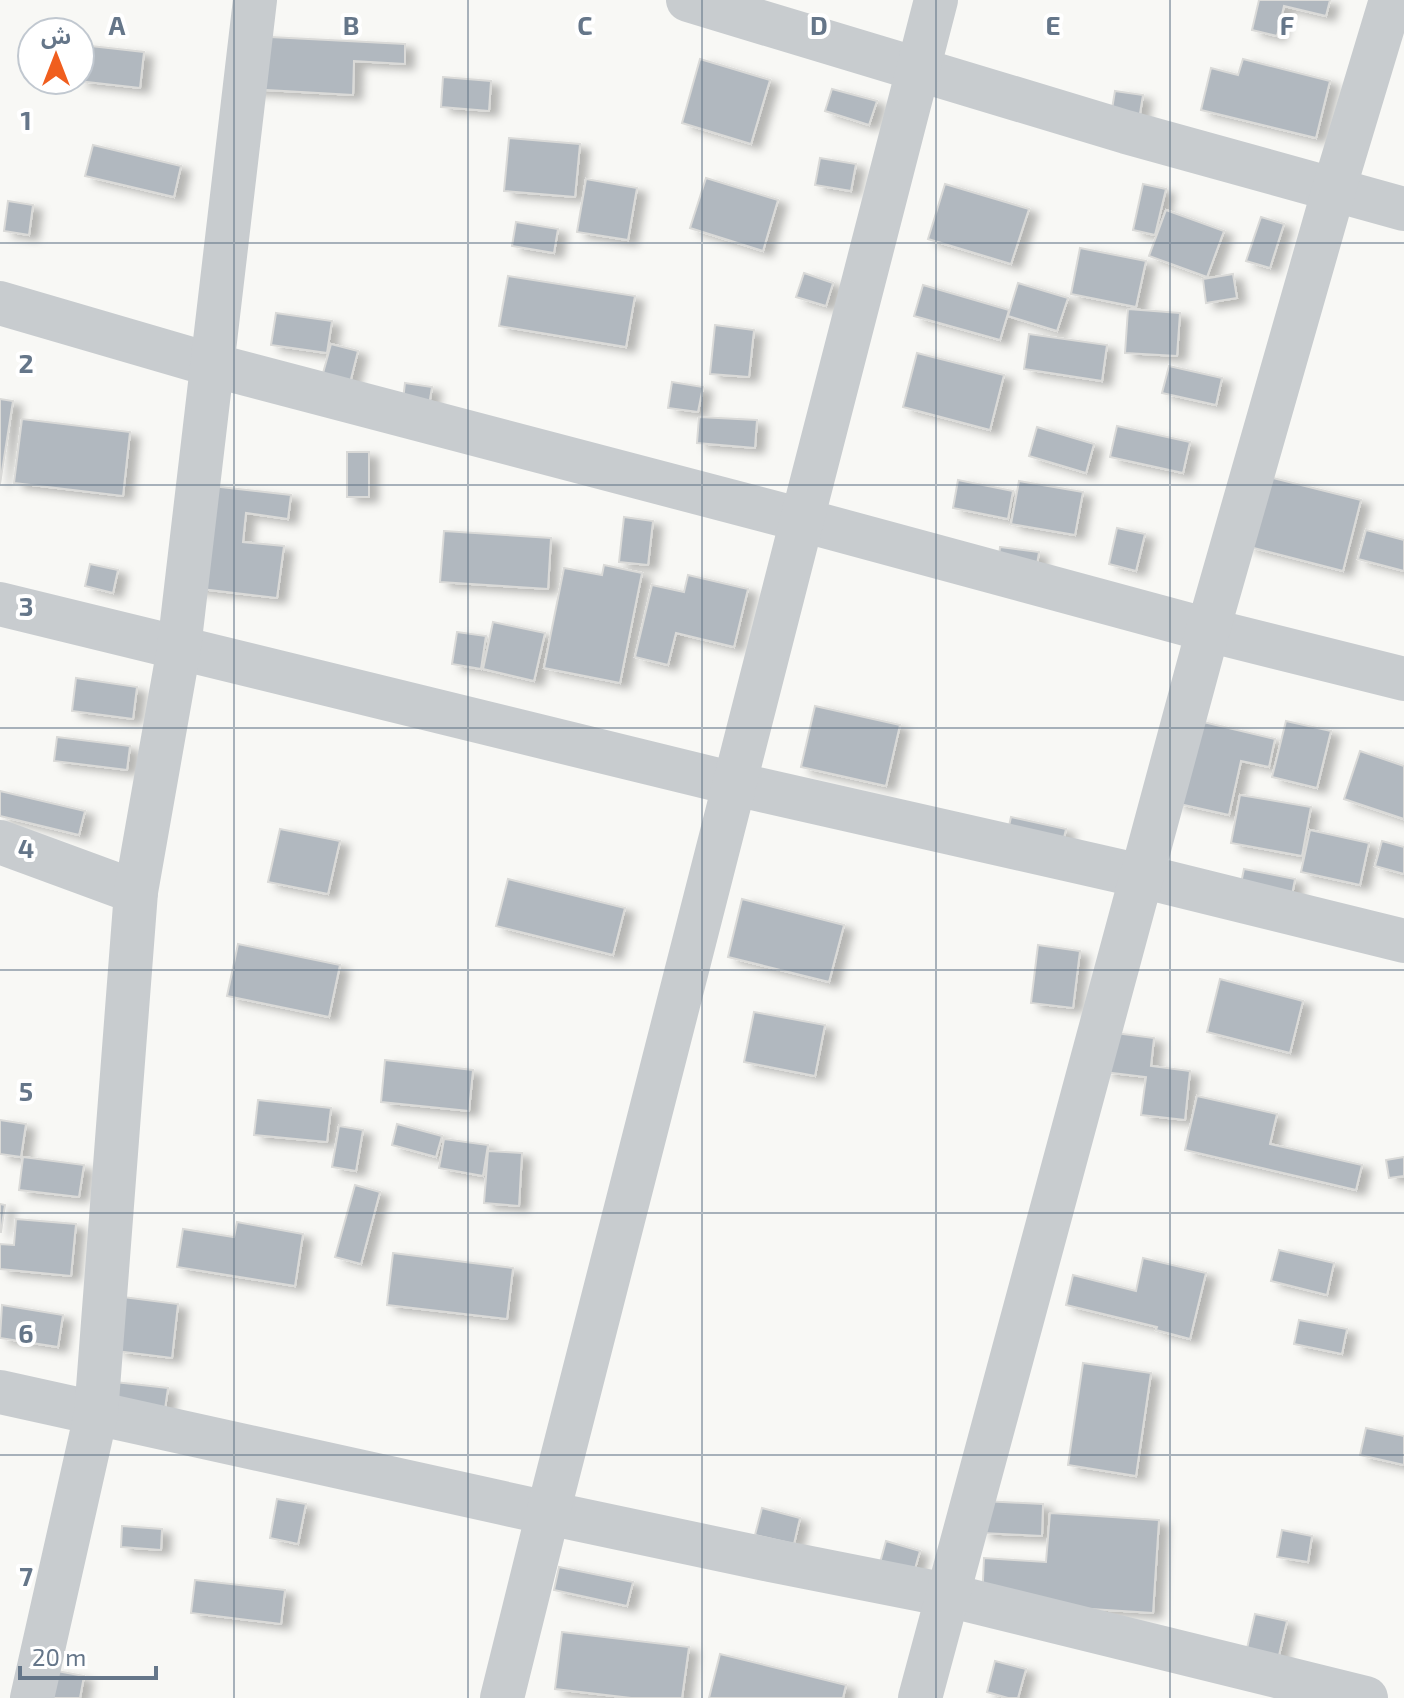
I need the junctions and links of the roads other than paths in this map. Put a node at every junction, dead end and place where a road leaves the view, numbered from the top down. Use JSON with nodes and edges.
{"nodes":[{"id":1,"x":255,"y":0,"type":"edge"},
{"id":2,"x":688,"y":0,"type":"edge"},
{"id":3,"x":936,"y":0,"type":"edge"},
{"id":4,"x":1391,"y":0,"type":"edge"},
{"id":5,"x":918,"y":70,"type":"junction"},
{"id":6,"x":1334,"y":189,"type":"junction"},
{"id":7,"x":1404,"y":209,"type":"edge"},
{"id":8,"x":0,"y":303,"type":"edge"},
{"id":9,"x":212,"y":365,"type":"junction"},
{"id":10,"x":802,"y":520,"type":"junction"},
{"id":11,"x":0,"y":604,"type":"edge"},
{"id":12,"x":1208,"y":630,"type":"junction"},
{"id":13,"x":179,"y":648,"type":"junction"},
{"id":14,"x":1404,"y":679,"type":"edge"},
{"id":15,"x":735,"y":784,"type":"junction"},
{"id":16,"x":0,"y":842,"type":"edge"},
{"id":17,"x":1141,"y":876,"type":"junction"},
{"id":18,"x":136,"y":892,"type":"junction"},
{"id":19,"x":1404,"y":941,"type":"edge"},
{"id":20,"x":0,"y":1392,"type":"edge"},
{"id":21,"x":96,"y":1414,"type":"junction"},
{"id":22,"x":548,"y":1513,"type":"junction"},
{"id":23,"x":947,"y":1595,"type":"junction"},
{"id":24,"x":32,"y":1698,"type":"edge"},
{"id":25,"x":502,"y":1698,"type":"edge"},
{"id":26,"x":920,"y":1698,"type":"edge"},
{"id":27,"x":1366,"y":1698,"type":"edge"}],
"edges":[{"from":1,"to":9,"type":"street"},
{"from":2,"to":5,"type":"street"},
{"from":3,"to":5,"type":"street"},
{"from":4,"to":6,"type":"street"},
{"from":5,"to":6,"type":"street"},
{"from":5,"to":10,"type":"street"},
{"from":6,"to":7,"type":"street"},
{"from":6,"to":12,"type":"street"},
{"from":8,"to":9,"type":"street"},
{"from":9,"to":10,"type":"street"},
{"from":9,"to":13,"type":"street"},
{"from":10,"to":12,"type":"street"},
{"from":10,"to":15,"type":"street"},
{"from":11,"to":13,"type":"street"},
{"from":12,"to":14,"type":"street"},
{"from":12,"to":17,"type":"street"},
{"from":13,"to":15,"type":"street"},
{"from":13,"to":18,"type":"street"},
{"from":15,"to":17,"type":"street"},
{"from":15,"to":22,"type":"street"},
{"from":16,"to":18,"type":"street"},
{"from":17,"to":19,"type":"street"},
{"from":17,"to":23,"type":"street"},
{"from":18,"to":21,"type":"street"},
{"from":20,"to":21,"type":"street"},
{"from":21,"to":22,"type":"street"},
{"from":21,"to":24,"type":"street"},
{"from":22,"to":23,"type":"street"},
{"from":22,"to":25,"type":"street"},
{"from":23,"to":26,"type":"street"},
{"from":23,"to":27,"type":"street"}]}
